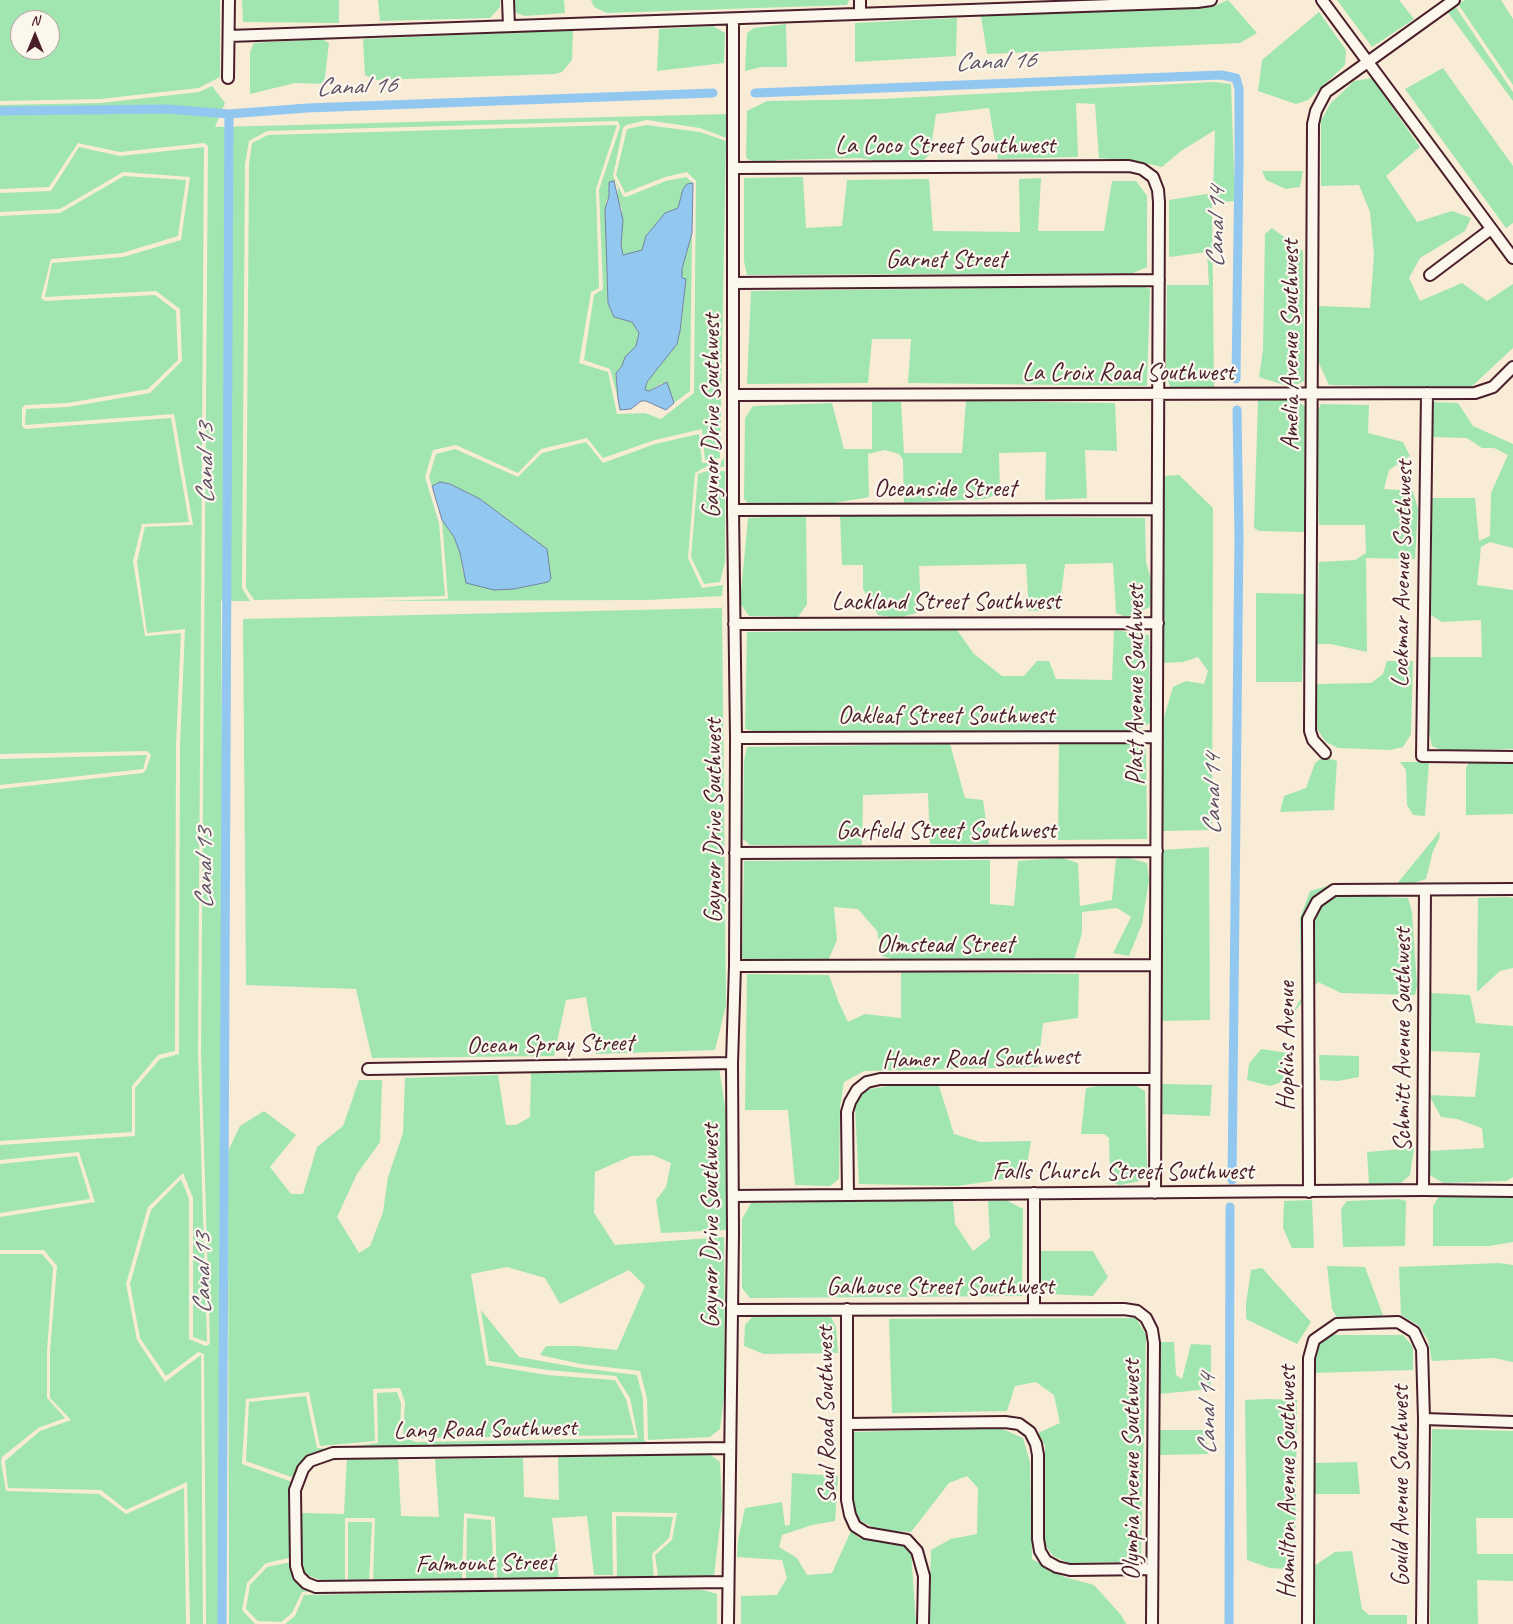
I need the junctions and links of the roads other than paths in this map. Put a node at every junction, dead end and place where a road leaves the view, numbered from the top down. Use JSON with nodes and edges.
{"nodes":[{"id":1,"x":229,"y":0,"type":"edge"},
{"id":2,"x":508,"y":0,"type":"edge"},
{"id":3,"x":860,"y":0,"type":"edge"},
{"id":4,"x":1211,"y":0,"type":"edge"},
{"id":5,"x":1322,"y":0,"type":"edge"},
{"id":6,"x":1454,"y":0,"type":"edge"},
{"id":7,"x":1124,"y":2,"type":"edge"},
{"id":8,"x":976,"y":4,"type":"edge"},
{"id":9,"x":860,"y":13,"type":"junction"},
{"id":10,"x":733,"y":19,"type":"junction"},
{"id":11,"x":509,"y":26,"type":"junction"},
{"id":12,"x":229,"y":36,"type":"junction"},
{"id":13,"x":1368,"y":63,"type":"junction"},
{"id":14,"x":228,"y":78,"type":"dead end"},
{"id":15,"x":734,"y":168,"type":"junction"},
{"id":16,"x":1153,"y":177,"type":"joint"},
{"id":17,"x":1491,"y":229,"type":"junction"},
{"id":18,"x":1513,"y":258,"type":"edge"},
{"id":19,"x":1430,"y":275,"type":"dead end"},
{"id":20,"x":1159,"y":280,"type":"junction"},
{"id":21,"x":733,"y":283,"type":"junction"},
{"id":22,"x":1513,"y":367,"type":"edge"},
{"id":23,"x":1427,"y":393,"type":"junction"},
{"id":24,"x":1312,"y":394,"type":"junction"},
{"id":25,"x":733,"y":395,"type":"junction"},
{"id":26,"x":1159,"y":395,"type":"junction"},
{"id":27,"x":1158,"y":509,"type":"junction"},
{"id":28,"x":732,"y":510,"type":"junction"},
{"id":29,"x":1158,"y":623,"type":"junction"},
{"id":30,"x":734,"y":624,"type":"junction"},
{"id":31,"x":1157,"y":737,"type":"junction"},
{"id":32,"x":736,"y":738,"type":"junction"},
{"id":33,"x":1325,"y":753,"type":"dead end"},
{"id":34,"x":1513,"y":757,"type":"edge"},
{"id":35,"x":1157,"y":852,"type":"junction"},
{"id":36,"x":735,"y":853,"type":"junction"},
{"id":37,"x":1513,"y":889,"type":"edge"},
{"id":38,"x":1425,"y":890,"type":"junction"},
{"id":39,"x":1156,"y":965,"type":"junction"},
{"id":40,"x":736,"y":966,"type":"junction"},
{"id":41,"x":732,"y":1063,"type":"junction"},
{"id":42,"x":368,"y":1070,"type":"dead end"},
{"id":43,"x":1155,"y":1079,"type":"junction"},
{"id":44,"x":1423,"y":1190,"type":"junction"},
{"id":45,"x":1513,"y":1191,"type":"edge"},
{"id":46,"x":1309,"y":1192,"type":"junction"},
{"id":47,"x":1034,"y":1193,"type":"junction"},
{"id":48,"x":1155,"y":1193,"type":"junction"},
{"id":49,"x":848,"y":1195,"type":"junction"},
{"id":50,"x":733,"y":1196,"type":"junction"},
{"id":51,"x":847,"y":1308,"type":"junction"},
{"id":52,"x":1034,"y":1308,"type":"junction"},
{"id":53,"x":732,"y":1310,"type":"junction"},
{"id":54,"x":1146,"y":1318,"type":"joint"},
{"id":55,"x":1314,"y":1340,"type":"joint"},
{"id":56,"x":1424,"y":1419,"type":"junction"},
{"id":57,"x":1513,"y":1422,"type":"edge"},
{"id":58,"x":848,"y":1424,"type":"junction"},
{"id":59,"x":729,"y":1448,"type":"junction"},
{"id":60,"x":294,"y":1524,"type":"joint"},
{"id":61,"x":1152,"y":1569,"type":"junction"},
{"id":62,"x":728,"y":1582,"type":"junction"},
{"id":63,"x":728,"y":1624,"type":"edge"},
{"id":64,"x":923,"y":1624,"type":"edge"},
{"id":65,"x":1152,"y":1624,"type":"edge"},
{"id":66,"x":1308,"y":1624,"type":"edge"},
{"id":67,"x":1422,"y":1624,"type":"edge"}],
"edges":[{"from":1,"to":12,"type":"street"},
{"from":2,"to":11,"type":"street"},
{"from":3,"to":9,"type":"street"},
{"from":4,"to":7,"type":"street"},
{"from":5,"to":13,"type":"street"},
{"from":6,"to":13,"type":"street","name":"Amelia Avenue Southwest"},
{"from":7,"to":8,"type":"street"},
{"from":8,"to":9,"type":"street"},
{"from":9,"to":10,"type":"street"},
{"from":10,"to":11,"type":"street"},
{"from":10,"to":15,"type":"street","name":"Gaynor Drive Southwest"},
{"from":11,"to":12,"type":"street"},
{"from":12,"to":14,"type":"street"},
{"from":13,"to":17,"type":"street"},
{"from":13,"to":24,"type":"street","name":"Amelia Avenue Southwest"},
{"from":15,"to":16,"type":"street","name":"La Coco Street Southwest"},
{"from":15,"to":21,"type":"street","name":"Gaynor Drive Southwest"},
{"from":16,"to":20,"type":"street","name":"Platt Avenue Southwest"},
{"from":17,"to":18,"type":"street"},
{"from":17,"to":19,"type":"street"},
{"from":20,"to":21,"type":"street","name":"Garnet Street"},
{"from":20,"to":26,"type":"street","name":"Platt Avenue Southwest"},
{"from":21,"to":25,"type":"street","name":"Gaynor Drive Southwest"},
{"from":22,"to":23,"type":"street","name":"La Croix Road Southwest"},
{"from":23,"to":24,"type":"street","name":"La Croix Road Southwest"},
{"from":23,"to":34,"type":"street","name":"Lockmar Avenue Southwest"},
{"from":24,"to":26,"type":"street","name":"La Croix Road Southwest"},
{"from":24,"to":33,"type":"street","name":"Amelia Avenue Southwest"},
{"from":25,"to":26,"type":"street","name":"La Croix Road Southwest"},
{"from":25,"to":28,"type":"street","name":"Gaynor Drive Southwest"},
{"from":26,"to":27,"type":"street","name":"Platt Avenue Southwest"},
{"from":27,"to":28,"type":"street","name":"Oceanside Street"},
{"from":27,"to":29,"type":"street","name":"Platt Avenue Southwest"},
{"from":28,"to":30,"type":"street","name":"Gaynor Drive Southwest"},
{"from":29,"to":30,"type":"street","name":"Lackland Street Southwest"},
{"from":29,"to":31,"type":"street","name":"Platt Avenue Southwest"},
{"from":30,"to":32,"type":"street","name":"Gaynor Drive Southwest"},
{"from":31,"to":32,"type":"street","name":"Oakleaf Street Southwest"},
{"from":31,"to":35,"type":"street","name":"Platt Avenue Southwest"},
{"from":32,"to":36,"type":"street","name":"Gaynor Drive Southwest"},
{"from":35,"to":36,"type":"street","name":"Garfield Street Southwest"},
{"from":35,"to":39,"type":"street","name":"Platt Avenue Southwest"},
{"from":36,"to":40,"type":"street","name":"Gaynor Drive Southwest"},
{"from":37,"to":38,"type":"street"},
{"from":38,"to":44,"type":"street","name":"Schmitt Avenue Southwest"},
{"from":38,"to":46,"type":"street","name":"Hopkins Avenue"},
{"from":39,"to":40,"type":"street","name":"Olmstead Street"},
{"from":39,"to":43,"type":"street","name":"Platt Avenue Southwest"},
{"from":40,"to":41,"type":"street","name":"Gaynor Drive Southwest"},
{"from":41,"to":42,"type":"street","name":"Ocean Spray Street"},
{"from":41,"to":50,"type":"street","name":"Gaynor Drive Southwest"},
{"from":43,"to":48,"type":"street","name":"Platt Avenue Southwest"},
{"from":43,"to":49,"type":"street","name":"Hamer Road Southwest"},
{"from":44,"to":45,"type":"street","name":"Falls Church Street Southwest"},
{"from":44,"to":46,"type":"street","name":"Falls Church Street Southwest"},
{"from":46,"to":48,"type":"street","name":"Falls Church Street Southwest"},
{"from":47,"to":48,"type":"street","name":"Falls Church Street Southwest"},
{"from":47,"to":49,"type":"street","name":"Falls Church Street Southwest"},
{"from":47,"to":52,"type":"street"},
{"from":49,"to":50,"type":"street","name":"Falls Church Street Southwest"},
{"from":50,"to":53,"type":"street","name":"Gaynor Drive Southwest"},
{"from":51,"to":52,"type":"street","name":"Galhouse Street Southwest"},
{"from":51,"to":53,"type":"street","name":"Galhouse Street Southwest"},
{"from":51,"to":58,"type":"street","name":"Saul Road Southwest"},
{"from":52,"to":54,"type":"street","name":"Galhouse Street Southwest"},
{"from":53,"to":59,"type":"street","name":"Gaynor Drive Southwest"},
{"from":54,"to":61,"type":"street","name":"Olympia Avenue Southwest"},
{"from":55,"to":56,"type":"street","name":"Gould Avenue Southwest"},
{"from":55,"to":66,"type":"street","name":"Hamilton Avenue Southwest"},
{"from":56,"to":57,"type":"street"},
{"from":56,"to":67,"type":"street","name":"Gould Avenue Southwest"},
{"from":58,"to":61,"type":"street"},
{"from":58,"to":64,"type":"street","name":"Saul Road Southwest"},
{"from":59,"to":60,"type":"street","name":"Lang Road Southwest"},
{"from":59,"to":62,"type":"street","name":"Gaynor Drive Southwest"},
{"from":60,"to":62,"type":"street","name":"Falmount Street"},
{"from":61,"to":65,"type":"street","name":"Olympia Avenue Southwest"},
{"from":62,"to":63,"type":"street","name":"Gaynor Drive Southwest"}]}
